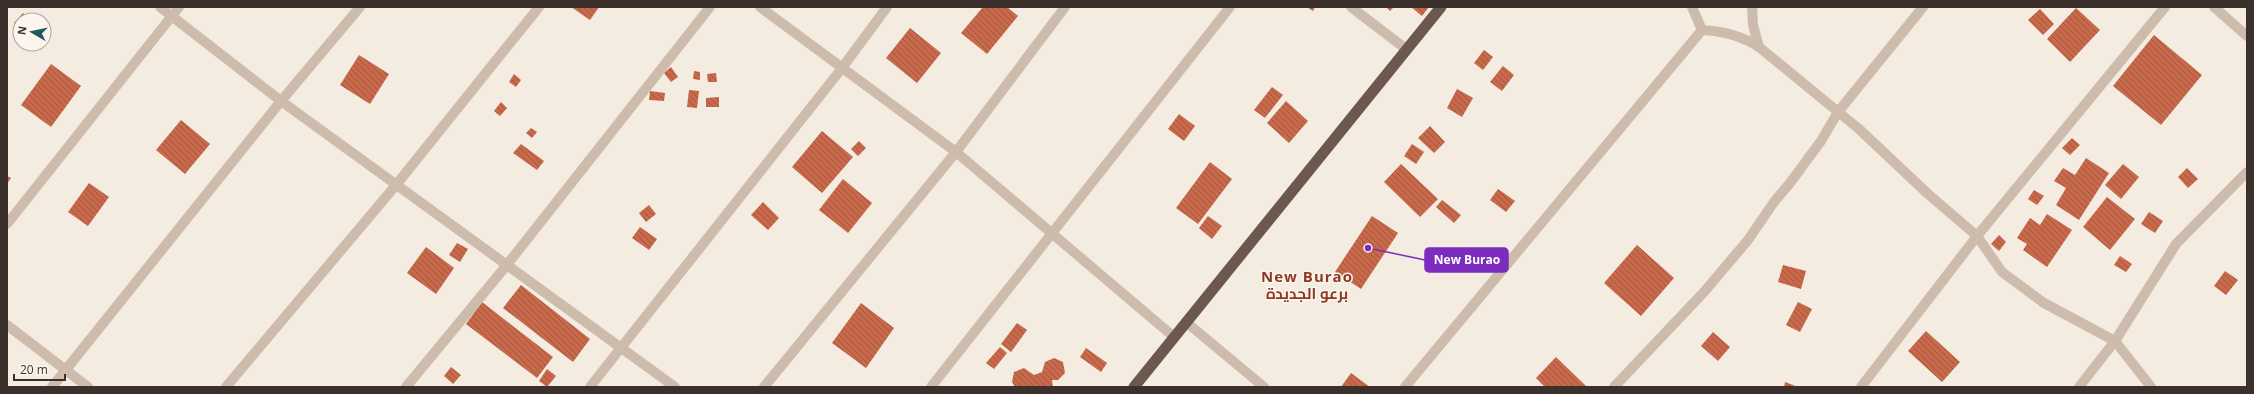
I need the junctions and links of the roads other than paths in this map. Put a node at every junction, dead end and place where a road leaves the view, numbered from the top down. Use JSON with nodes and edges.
{"nodes":[{"id":1,"x":160,"y":7,"type":"edge"},
{"id":2,"x":179,"y":7,"type":"edge"},
{"id":3,"x":360,"y":7,"type":"edge"},
{"id":4,"x":539,"y":7,"type":"edge"},
{"id":5,"x":710,"y":7,"type":"edge"},
{"id":6,"x":760,"y":7,"type":"edge"},
{"id":7,"x":887,"y":7,"type":"edge"},
{"id":8,"x":1065,"y":7,"type":"edge"},
{"id":9,"x":1230,"y":7,"type":"edge"},
{"id":10,"x":1351,"y":7,"type":"edge"},
{"id":11,"x":1441,"y":7,"type":"edge"},
{"id":12,"x":1752,"y":7,"type":"edge"},
{"id":13,"x":1923,"y":7,"type":"edge"},
{"id":14,"x":2165,"y":7,"type":"edge"},
{"id":15,"x":2214,"y":7,"type":"edge"},
{"id":16,"x":1696,"y":8,"type":"edge"},
{"id":17,"x":172,"y":16,"type":"junction"},
{"id":18,"x":1702,"y":30,"type":"junction"},
{"id":19,"x":2247,"y":36,"type":"edge"},
{"id":20,"x":1759,"y":46,"type":"junction"},
{"id":21,"x":1406,"y":49,"type":"junction"},
{"id":22,"x":842,"y":68,"type":"junction"},
{"id":23,"x":281,"y":101,"type":"junction"},
{"id":24,"x":1838,"y":112,"type":"junction"},
{"id":25,"x":956,"y":152,"type":"junction"},
{"id":26,"x":2247,"y":172,"type":"edge"},
{"id":27,"x":396,"y":185,"type":"junction"},
{"id":28,"x":7,"y":224,"type":"edge"},
{"id":29,"x":1052,"y":234,"type":"junction"},
{"id":30,"x":1977,"y":236,"type":"junction"},
{"id":31,"x":506,"y":266,"type":"junction"},
{"id":32,"x":1186,"y":322,"type":"junction"},
{"id":33,"x":7,"y":325,"type":"edge"},
{"id":34,"x":1174,"y":337,"type":"junction"},
{"id":35,"x":2115,"y":342,"type":"junction"},
{"id":36,"x":622,"y":349,"type":"junction"},
{"id":37,"x":66,"y":369,"type":"junction"},
{"id":38,"x":52,"y":387,"type":"edge"},
{"id":39,"x":88,"y":387,"type":"edge"},
{"id":40,"x":226,"y":387,"type":"edge"},
{"id":41,"x":406,"y":387,"type":"edge"},
{"id":42,"x":590,"y":387,"type":"edge"},
{"id":43,"x":675,"y":387,"type":"edge"},
{"id":44,"x":764,"y":387,"type":"edge"},
{"id":45,"x":931,"y":387,"type":"edge"},
{"id":46,"x":1134,"y":387,"type":"edge"},
{"id":47,"x":1264,"y":387,"type":"edge"},
{"id":48,"x":1405,"y":387,"type":"edge"},
{"id":49,"x":1614,"y":387,"type":"edge"},
{"id":50,"x":1861,"y":387,"type":"edge"},
{"id":51,"x":2080,"y":387,"type":"edge"},
{"id":52,"x":2151,"y":387,"type":"edge"}],
"edges":[{"from":1,"to":17,"type":"street"},
{"from":2,"to":17,"type":"street"},
{"from":3,"to":23,"type":"street"},
{"from":4,"to":27,"type":"street"},
{"from":5,"to":31,"type":"street"},
{"from":6,"to":22,"type":"street"},
{"from":7,"to":22,"type":"street"},
{"from":8,"to":25,"type":"street"},
{"from":9,"to":29,"type":"street"},
{"from":10,"to":21,"type":"street"},
{"from":11,"to":21,"type":"highway"},
{"from":12,"to":20,"type":"street"},
{"from":13,"to":24,"type":"street"},
{"from":14,"to":30,"type":"street"},
{"from":15,"to":19,"type":"street"},
{"from":16,"to":18,"type":"street"},
{"from":17,"to":23,"type":"street"},
{"from":17,"to":28,"type":"street"},
{"from":18,"to":20,"type":"street"},
{"from":18,"to":48,"type":"street"},
{"from":20,"to":24,"type":"street"},
{"from":21,"to":32,"type":"highway"},
{"from":22,"to":25,"type":"street"},
{"from":22,"to":36,"type":"street"},
{"from":23,"to":27,"type":"street"},
{"from":23,"to":37,"type":"street"},
{"from":24,"to":30,"type":"street"},
{"from":24,"to":49,"type":"street"},
{"from":25,"to":29,"type":"street"},
{"from":25,"to":44,"type":"street"},
{"from":26,"to":35,"type":"street"},
{"from":27,"to":31,"type":"street"},
{"from":27,"to":40,"type":"street"},
{"from":29,"to":34,"type":"street"},
{"from":29,"to":45,"type":"street"},
{"from":30,"to":35,"type":"street"},
{"from":30,"to":50,"type":"street"},
{"from":31,"to":36,"type":"street"},
{"from":31,"to":41,"type":"street"},
{"from":32,"to":34,"type":"highway"},
{"from":32,"to":47,"type":"street"},
{"from":33,"to":37,"type":"street"},
{"from":34,"to":46,"type":"highway"},
{"from":35,"to":51,"type":"street"},
{"from":35,"to":52,"type":"street"},
{"from":36,"to":42,"type":"street"},
{"from":36,"to":43,"type":"street"},
{"from":37,"to":38,"type":"street"},
{"from":37,"to":39,"type":"street"}]}
